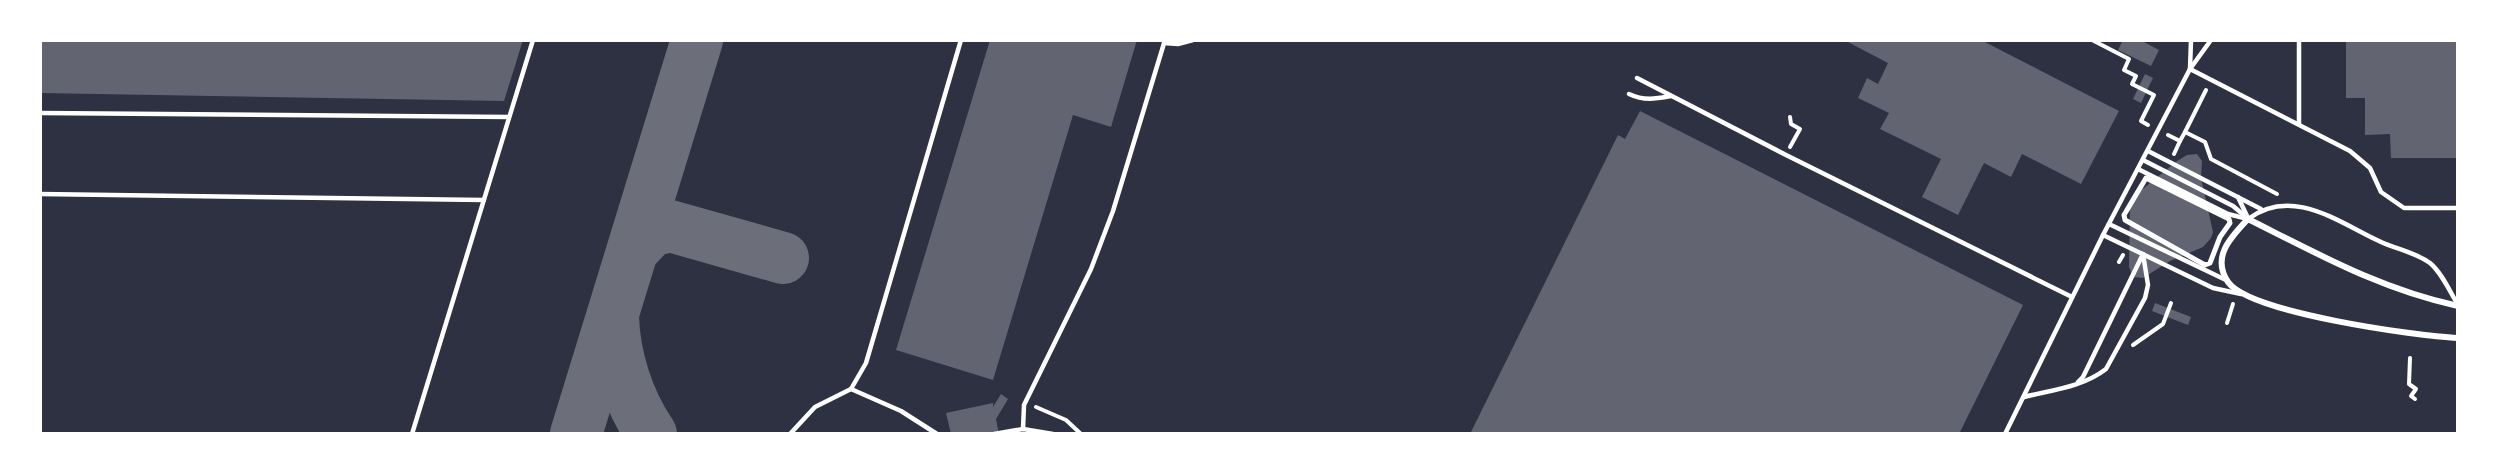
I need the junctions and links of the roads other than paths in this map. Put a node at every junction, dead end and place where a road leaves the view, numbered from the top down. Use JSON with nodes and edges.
{"nodes":[{"id":1,"x":533,"y":40,"type":"edge"},
{"id":2,"x":961,"y":40,"type":"edge"},
{"id":3,"x":1193,"y":40,"type":"edge"},
{"id":4,"x":2191,"y":40,"type":"edge"},
{"id":5,"x":2211,"y":40,"type":"edge"},
{"id":6,"x":2299,"y":40,"type":"edge"},
{"id":7,"x":1165,"y":42,"type":"edge"},
{"id":8,"x":2190,"y":69,"type":"junction"},
{"id":9,"x":1637,"y":78,"type":"dead end"},
{"id":10,"x":1629,"y":94,"type":"dead end"},
{"id":11,"x":1671,"y":96,"type":"junction"},
{"id":12,"x":40,"y":113,"type":"edge"},
{"id":13,"x":509,"y":117,"type":"junction"},
{"id":14,"x":2299,"y":124,"type":"junction"},
{"id":15,"x":2148,"y":151,"type":"junction"},
{"id":16,"x":2143,"y":160,"type":"junction"},
{"id":17,"x":2138,"y":169,"type":"junction"},
{"id":18,"x":40,"y":194,"type":"edge"},
{"id":19,"x":2237,"y":196,"type":"junction"},
{"id":20,"x":484,"y":200,"type":"junction"},
{"id":21,"x":2457,"y":208,"type":"edge"},
{"id":22,"x":2261,"y":209,"type":"junction"},
{"id":23,"x":2124,"y":215,"type":"joint"},
{"id":24,"x":2248,"y":219,"type":"junction"},
{"id":25,"x":2109,"y":224,"type":"junction"},
{"id":26,"x":2103,"y":235,"type":"junction"},
{"id":27,"x":2143,"y":254,"type":"junction"},
{"id":28,"x":2228,"y":282,"type":"junction"},
{"id":29,"x":2241,"y":294,"type":"junction"},
{"id":30,"x":2072,"y":297,"type":"junction"},
{"id":31,"x":2457,"y":306,"type":"edge"},
{"id":32,"x":2457,"y":338,"type":"edge"},
{"id":33,"x":2076,"y":385,"type":"junction"},
{"id":34,"x":851,"y":389,"type":"junction"},
{"id":35,"x":2024,"y":397,"type":"junction"},
{"id":36,"x":1023,"y":429,"type":"junction"},
{"id":37,"x":2006,"y":433,"type":"edge"},
{"id":38,"x":412,"y":434,"type":"edge"},
{"id":39,"x":790,"y":434,"type":"edge"},
{"id":40,"x":937,"y":434,"type":"edge"},
{"id":41,"x":994,"y":434,"type":"edge"},
{"id":42,"x":1053,"y":434,"type":"edge"}],
"edges":[{"from":1,"to":13,"type":"lane"},
{"from":2,"to":34,"type":"lane"},
{"from":3,"to":7,"type":"lane"},
{"from":4,"to":8,"type":"lane"},
{"from":5,"to":8,"type":"lane"},
{"from":6,"to":14,"type":"lane"},
{"from":7,"to":36,"type":"lane"},
{"from":8,"to":14,"type":"lane"},
{"from":8,"to":15,"type":"lane"},
{"from":9,"to":11,"type":"lane"},
{"from":10,"to":11,"type":"lane"},
{"from":11,"to":30,"type":"lane"},
{"from":12,"to":13,"type":"lane"},
{"from":13,"to":20,"type":"lane"},
{"from":14,"to":21,"type":"lane"},
{"from":15,"to":16,"type":"lane"},
{"from":15,"to":19,"type":"lane"},
{"from":16,"to":17,"type":"lane"},
{"from":16,"to":24,"type":"lane"},
{"from":17,"to":24,"type":"lane"},
{"from":17,"to":25,"type":"lane"},
{"from":18,"to":20,"type":"lane"},
{"from":19,"to":22,"type":"lane"},
{"from":19,"to":24,"type":"lane"},
{"from":20,"to":38,"type":"lane"},
{"from":22,"to":24,"type":"lane"},
{"from":22,"to":31,"type":"lane"},
{"from":23,"to":23,"type":"street"},
{"from":24,"to":28,"type":"street"},
{"from":24,"to":31,"type":"street"},
{"from":25,"to":26,"type":"lane"},
{"from":25,"to":28,"type":"lane"},
{"from":26,"to":27,"type":"lane"},
{"from":26,"to":30,"type":"lane"},
{"from":27,"to":29,"type":"lane"},
{"from":27,"to":33,"type":"lane"},
{"from":27,"to":33,"type":"lane"},
{"from":28,"to":29,"type":"street"},
{"from":29,"to":32,"type":"street"},
{"from":30,"to":35,"type":"lane"},
{"from":33,"to":35,"type":"lane"},
{"from":34,"to":39,"type":"lane"},
{"from":34,"to":40,"type":"lane"},
{"from":35,"to":37,"type":"lane"},
{"from":36,"to":41,"type":"lane"},
{"from":36,"to":42,"type":"lane"}]}
